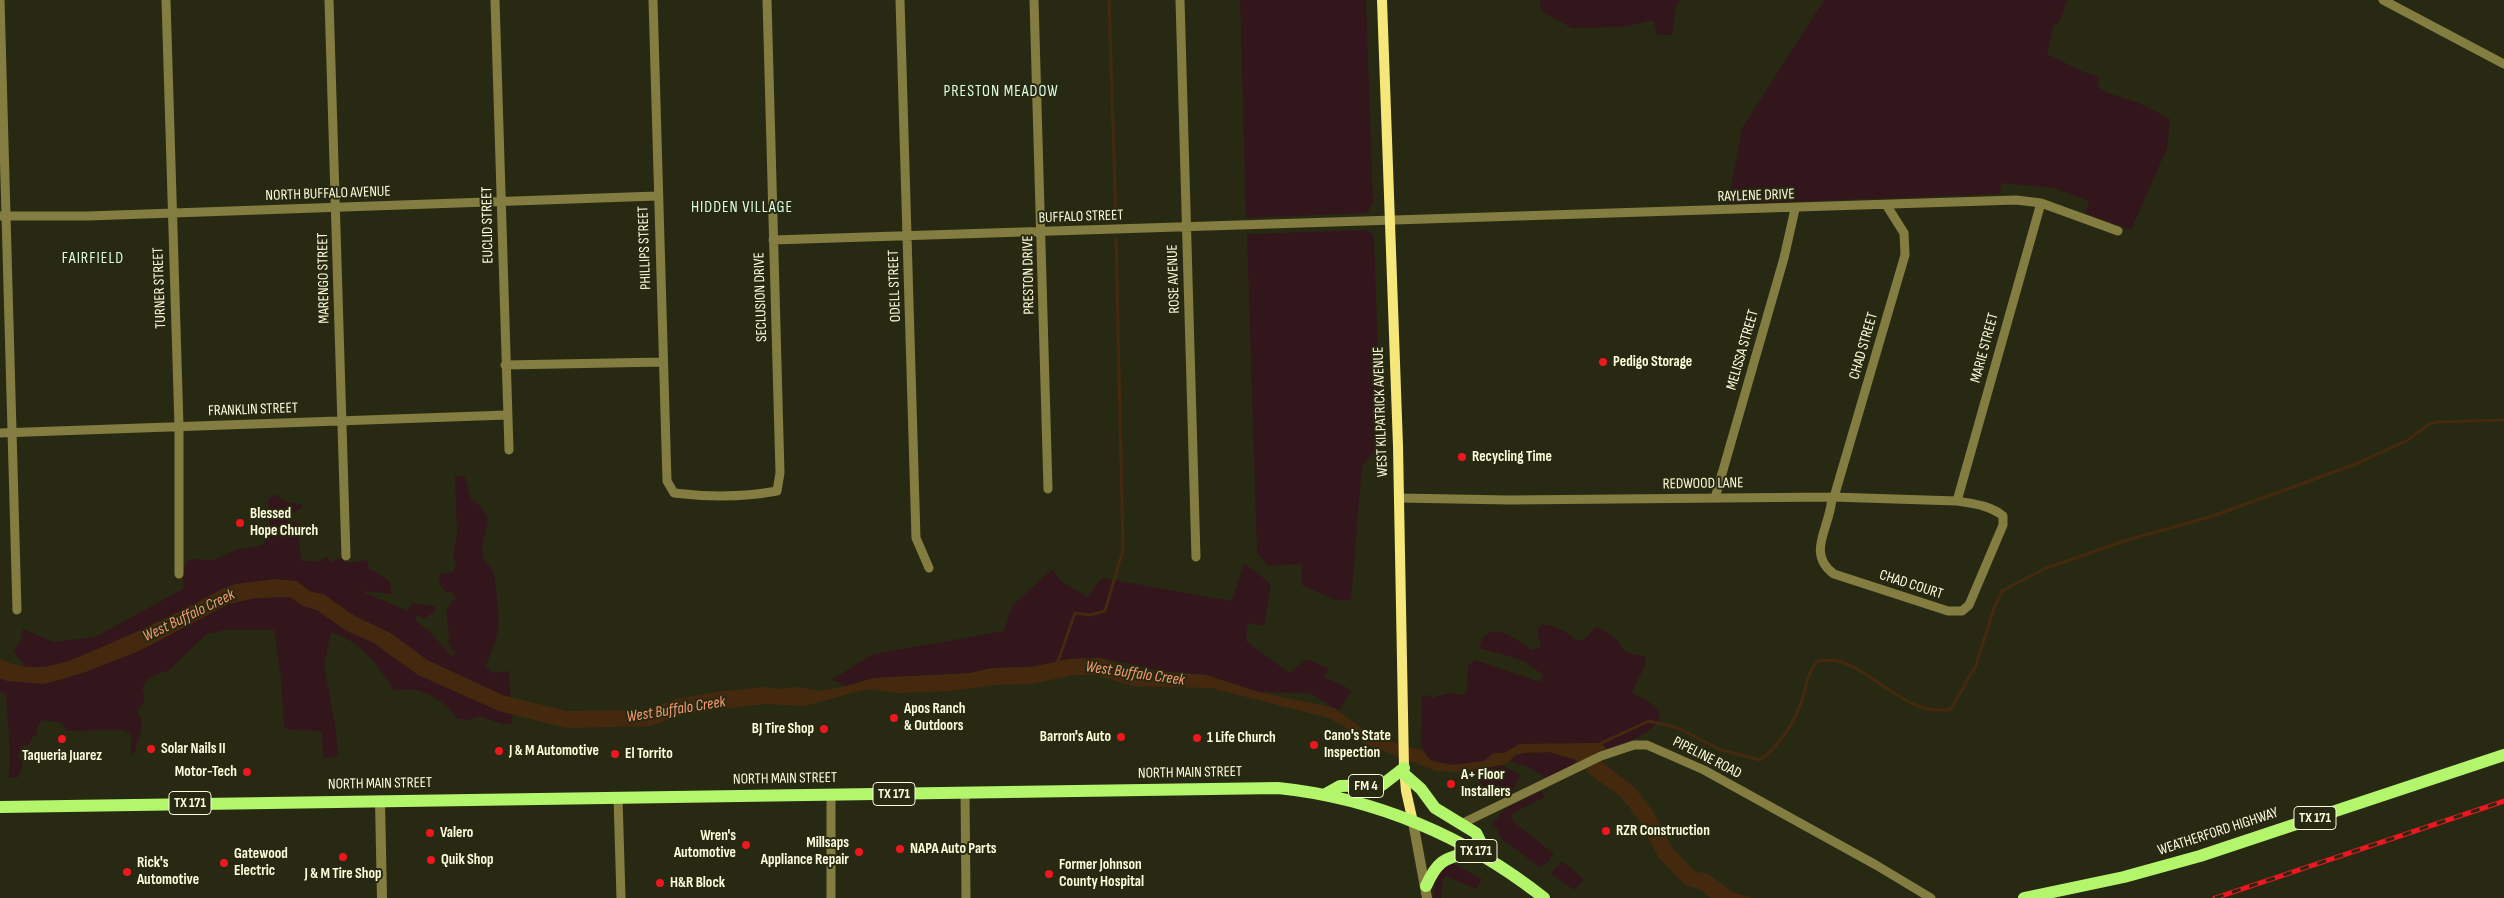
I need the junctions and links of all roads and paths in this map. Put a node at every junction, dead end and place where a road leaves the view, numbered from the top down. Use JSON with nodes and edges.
{"nodes":[{"id":1,"x":0,"y":0,"type":"edge"},
{"id":2,"x":166,"y":0,"type":"edge"},
{"id":3,"x":329,"y":0,"type":"edge"},
{"id":4,"x":495,"y":0,"type":"edge"},
{"id":5,"x":653,"y":0,"type":"edge"},
{"id":6,"x":766,"y":0,"type":"edge"},
{"id":7,"x":900,"y":0,"type":"edge"},
{"id":8,"x":1034,"y":0,"type":"edge"},
{"id":9,"x":1180,"y":0,"type":"edge"},
{"id":10,"x":1382,"y":0,"type":"edge"},
{"id":11,"x":2383,"y":0,"type":"edge"},
{"id":12,"x":2504,"y":64,"type":"edge"},
{"id":13,"x":657,"y":196,"type":"junction"},
{"id":14,"x":502,"y":201,"type":"junction"},
{"id":15,"x":2041,"y":203,"type":"junction"},
{"id":16,"x":1887,"y":206,"type":"junction"},
{"id":17,"x":336,"y":207,"type":"junction"},
{"id":18,"x":1795,"y":209,"type":"junction"},
{"id":19,"x":171,"y":213,"type":"junction"},
{"id":20,"x":3,"y":216,"type":"edge"},
{"id":21,"x":1389,"y":222,"type":"junction"},
{"id":22,"x":1186,"y":228,"type":"junction"},
{"id":23,"x":2118,"y":230,"type":"dead end"},
{"id":24,"x":1041,"y":232,"type":"junction"},
{"id":25,"x":908,"y":235,"type":"junction"},
{"id":26,"x":774,"y":240,"type":"junction"},
{"id":27,"x":664,"y":362,"type":"junction"},
{"id":28,"x":505,"y":365,"type":"junction"},
{"id":29,"x":507,"y":415,"type":"junction"},
{"id":30,"x":341,"y":422,"type":"junction"},
{"id":31,"x":179,"y":426,"type":"junction"},
{"id":32,"x":13,"y":432,"type":"junction"},
{"id":33,"x":0,"y":433,"type":"edge"},
{"id":34,"x":509,"y":450,"type":"dead end"},
{"id":35,"x":1048,"y":489,"type":"dead end"},
{"id":36,"x":674,"y":493,"type":"joint"},
{"id":37,"x":1833,"y":497,"type":"junction"},
{"id":38,"x":1399,"y":498,"type":"junction"},
{"id":39,"x":1715,"y":498,"type":"junction"},
{"id":40,"x":1957,"y":501,"type":"junction"},
{"id":41,"x":2003,"y":516,"type":"joint"},
{"id":42,"x":346,"y":556,"type":"dead end"},
{"id":43,"x":1196,"y":556,"type":"dead end"},
{"id":44,"x":929,"y":568,"type":"dead end"},
{"id":45,"x":179,"y":574,"type":"dead end"},
{"id":46,"x":17,"y":610,"type":"dead end"},
{"id":47,"x":2504,"y":755,"type":"edge"},
{"id":48,"x":1404,"y":771,"type":"junction"},
{"id":49,"x":964,"y":792,"type":"junction"},
{"id":50,"x":831,"y":794,"type":"junction"},
{"id":51,"x":1324,"y":795,"type":"junction"},
{"id":52,"x":618,"y":797,"type":"junction"},
{"id":53,"x":380,"y":801,"type":"junction"},
{"id":54,"x":0,"y":807,"type":"edge"},
{"id":55,"x":1413,"y":822,"type":"junction"},
{"id":56,"x":1461,"y":824,"type":"junction"},
{"id":57,"x":1474,"y":850,"type":"junction"},
{"id":58,"x":1489,"y":859,"type":"junction"},
{"id":59,"x":1426,"y":892,"type":"edge"},
{"id":60,"x":382,"y":898,"type":"edge"},
{"id":61,"x":622,"y":898,"type":"edge"},
{"id":62,"x":832,"y":898,"type":"edge"},
{"id":63,"x":966,"y":898,"type":"edge"},
{"id":64,"x":1544,"y":898,"type":"edge"},
{"id":65,"x":1931,"y":898,"type":"edge"},
{"id":66,"x":2024,"y":898,"type":"edge"}],
"edges":[{"from":1,"to":20,"type":"street"},
{"from":2,"to":19,"type":"street","name":"TURNER STREET"},
{"from":3,"to":17,"type":"street","name":"MARENGO STREET"},
{"from":4,"to":14,"type":"street","name":"EUCLID STREET"},
{"from":5,"to":13,"type":"street","name":"PHILLIPS STREET"},
{"from":6,"to":26,"type":"street","name":"SECLUSION DRIVE"},
{"from":7,"to":25,"type":"street","name":"ODELL STREET"},
{"from":8,"to":24,"type":"street","name":"PRESTON DRIVE"},
{"from":9,"to":22,"type":"street","name":"ROSE AVENUE"},
{"from":10,"to":21,"type":"main road","name":"WEST KILPATRICK AVENUE","number":"FM 4"},
{"from":11,"to":12,"type":"street"},
{"from":13,"to":14,"type":"street","name":"NORTH BUFFALO AVENUE"},
{"from":13,"to":27,"type":"street","name":"PHILLIPS STREET"},
{"from":14,"to":17,"type":"street","name":"NORTH BUFFALO AVENUE"},
{"from":14,"to":28,"type":"street","name":"EUCLID STREET"},
{"from":15,"to":16,"type":"street","name":"RAYLENE DRIVE"},
{"from":15,"to":23,"type":"street","name":"RAYLENE DRIVE"},
{"from":15,"to":40,"type":"street","name":"MARIE STREET"},
{"from":16,"to":18,"type":"street","name":"RAYLENE DRIVE"},
{"from":16,"to":37,"type":"street","name":"CHAD STREET"},
{"from":17,"to":19,"type":"street","name":"NORTH BUFFALO AVENUE"},
{"from":17,"to":30,"type":"street","name":"MARENGO STREET"},
{"from":18,"to":21,"type":"street","name":"RAYLENE DRIVE"},
{"from":18,"to":39,"type":"street","name":"MELISSA STREET"},
{"from":19,"to":20,"type":"street","name":"NORTH BUFFALO AVENUE"},
{"from":19,"to":31,"type":"street","name":"TURNER STREET"},
{"from":20,"to":32,"type":"street"},
{"from":21,"to":22,"type":"street","name":"BUFFALO STREET"},
{"from":21,"to":38,"type":"main road","name":"WEST KILPATRICK AVENUE","number":"FM 4"},
{"from":22,"to":24,"type":"street","name":"BUFFALO STREET"},
{"from":22,"to":43,"type":"street","name":"ROSE AVENUE"},
{"from":24,"to":25,"type":"street","name":"BUFFALO STREET"},
{"from":24,"to":35,"type":"street","name":"PRESTON DRIVE"},
{"from":25,"to":26,"type":"street","name":"BUFFALO STREET"},
{"from":25,"to":44,"type":"street","name":"ODELL STREET"},
{"from":26,"to":36,"type":"street","name":"SECLUSION DRIVE"},
{"from":27,"to":28,"type":"street"},
{"from":27,"to":36,"type":"street","name":"PHILLIPS STREET"},
{"from":28,"to":29,"type":"street","name":"EUCLID STREET"},
{"from":29,"to":30,"type":"street","name":"FRANKLIN STREET"},
{"from":29,"to":34,"type":"street","name":"EUCLID STREET"},
{"from":30,"to":31,"type":"street","name":"FRANKLIN STREET"},
{"from":30,"to":42,"type":"street","name":"MARENGO STREET"},
{"from":31,"to":32,"type":"street","name":"FRANKLIN STREET"},
{"from":31,"to":45,"type":"street","name":"TURNER STREET"},
{"from":32,"to":33,"type":"street","name":"FRANKLIN STREET"},
{"from":32,"to":46,"type":"street"},
{"from":37,"to":39,"type":"street","name":"REDWOOD LANE"},
{"from":37,"to":40,"type":"street","name":"REDWOOD LANE"},
{"from":37,"to":41,"type":"street","name":"CHAD COURT"},
{"from":38,"to":39,"type":"street","name":"REDWOOD LANE"},
{"from":38,"to":48,"type":"main road","name":"WEST KILPATRICK AVENUE","number":"FM 4"},
{"from":40,"to":41,"type":"street","name":"REDWOOD LANE"},
{"from":47,"to":66,"type":"main road","name":"WEATHERFORD HIGHWAY","number":"TX 171"},
{"from":48,"to":51,"type":"main road","number":"FM 4"},
{"from":48,"to":55,"type":"main road","name":"WEST KILPATRICK AVENUE","number":"FM 4"},
{"from":48,"to":56,"type":"main road"},
{"from":49,"to":50,"type":"main road","name":"NORTH MAIN STREET","number":"TX 171"},
{"from":49,"to":51,"type":"main road","name":"NORTH MAIN STREET","number":"TX 171"},
{"from":49,"to":63,"type":"street"},
{"from":50,"to":52,"type":"main road","name":"NORTH MAIN STREET","number":"TX 171"},
{"from":50,"to":62,"type":"street"},
{"from":51,"to":55,"type":"main road","name":"NORTH MAIN STREET","number":"TX 171"},
{"from":52,"to":53,"type":"main road","name":"NORTH MAIN STREET","number":"TX 171"},
{"from":52,"to":61,"type":"street"},
{"from":53,"to":54,"type":"main road","name":"NORTH MAIN STREET","number":"TX 171"},
{"from":53,"to":60,"type":"street"},
{"from":55,"to":57,"type":"main road","name":"NORTH MAIN STREET","number":"TX 171"},
{"from":55,"to":59,"type":"street"},
{"from":56,"to":58,"type":"main road"},
{"from":56,"to":65,"type":"street","name":"PIPELINE ROAD"},
{"from":57,"to":58,"type":"main road","name":"NORTH MAIN STREET","number":"TX 171"},
{"from":57,"to":59,"type":"main road"},
{"from":58,"to":64,"type":"main road","name":"NORTH MAIN STREET","number":"TX 171"}]}
